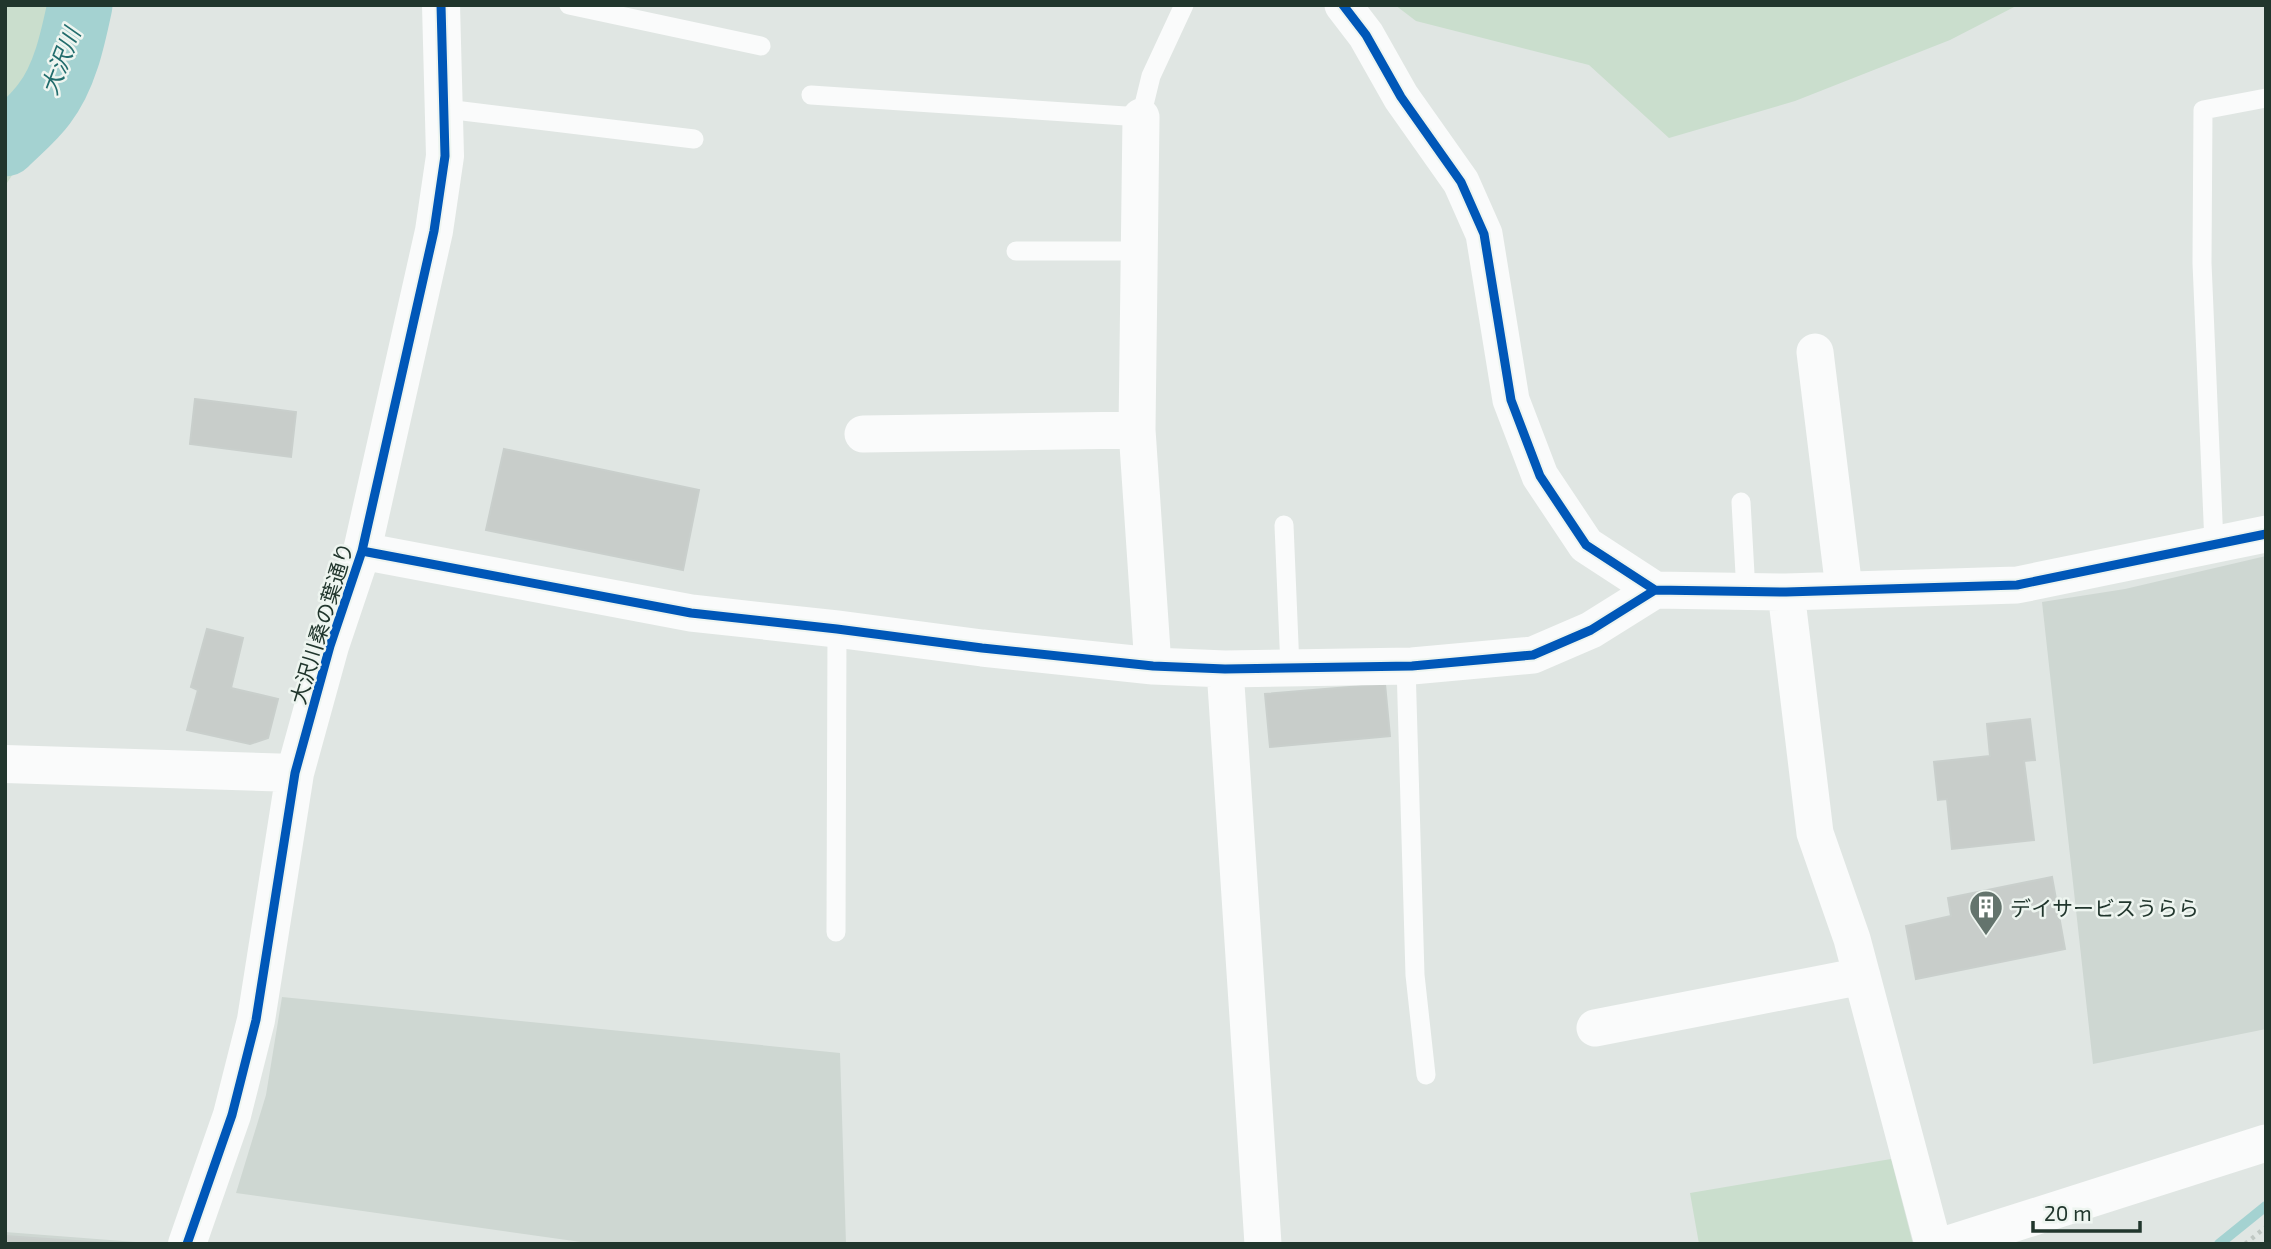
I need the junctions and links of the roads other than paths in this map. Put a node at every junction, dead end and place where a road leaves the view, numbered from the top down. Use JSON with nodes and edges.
{"nodes":[{"id":1,"x":441,"y":5,"type":"edge"},
{"id":2,"x":569,"y":5,"type":"edge"},
{"id":3,"x":1184,"y":5,"type":"edge"},
{"id":4,"x":1343,"y":5,"type":"edge"},
{"id":5,"x":761,"y":47,"type":"dead end"},
{"id":6,"x":811,"y":95,"type":"dead end"},
{"id":7,"x":2266,"y":98,"type":"edge"},
{"id":8,"x":446,"y":109,"type":"junction"},
{"id":9,"x":1141,"y":117,"type":"junction"},
{"id":10,"x":694,"y":139,"type":"dead end"},
{"id":11,"x":1016,"y":251,"type":"dead end"},
{"id":12,"x":1138,"y":251,"type":"junction"},
{"id":13,"x":1815,"y":352,"type":"dead end"},
{"id":14,"x":1137,"y":430,"type":"junction"},
{"id":15,"x":863,"y":434,"type":"dead end"},
{"id":16,"x":1741,"y":502,"type":"dead end"},
{"id":17,"x":1284,"y":526,"type":"dead end"},
{"id":18,"x":2266,"y":534,"type":"edge"},
{"id":19,"x":2214,"y":544,"type":"junction"},
{"id":20,"x":362,"y":551,"type":"junction"},
{"id":21,"x":1844,"y":589,"type":"junction"},
{"id":22,"x":1655,"y":590,"type":"junction"},
{"id":23,"x":1745,"y":592,"type":"junction"},
{"id":24,"x":1786,"y":592,"type":"junction"},
{"id":25,"x":837,"y":629,"type":"junction"},
{"id":26,"x":1406,"y":665,"type":"junction"},
{"id":27,"x":1153,"y":666,"type":"junction"},
{"id":28,"x":1290,"y":668,"type":"junction"},
{"id":29,"x":1225,"y":669,"type":"junction"},
{"id":30,"x":5,"y":764,"type":"edge"},
{"id":31,"x":295,"y":773,"type":"junction"},
{"id":32,"x":836,"y":932,"type":"dead end"},
{"id":33,"x":1862,"y":976,"type":"junction"},
{"id":34,"x":1595,"y":1028,"type":"dead end"},
{"id":35,"x":1426,"y":1075,"type":"dead end"},
{"id":36,"x":2266,"y":1143,"type":"edge"},
{"id":37,"x":187,"y":1244,"type":"edge"},
{"id":38,"x":1263,"y":1244,"type":"edge"},
{"id":39,"x":1933,"y":1244,"type":"edge"},
{"id":40,"x":1949,"y":1244,"type":"edge"}],
"edges":[{"from":1,"to":8,"type":"street","name":"大沢川桑の葉通り"},
{"from":2,"to":5,"type":"lane"},
{"from":3,"to":9,"type":"lane"},
{"from":4,"to":22,"type":"street"},
{"from":6,"to":9,"type":"lane"},
{"from":7,"to":19,"type":"lane"},
{"from":8,"to":10,"type":"lane"},
{"from":8,"to":20,"type":"street","name":"大沢川桑の葉通り"},
{"from":9,"to":12,"type":"street"},
{"from":11,"to":12,"type":"lane"},
{"from":12,"to":14,"type":"street"},
{"from":13,"to":21,"type":"street"},
{"from":14,"to":15,"type":"street"},
{"from":14,"to":27,"type":"street"},
{"from":16,"to":23,"type":"lane"},
{"from":17,"to":28,"type":"lane"},
{"from":18,"to":19,"type":"street"},
{"from":19,"to":21,"type":"street"},
{"from":20,"to":25,"type":"street"},
{"from":20,"to":31,"type":"street","name":"大沢川桑の葉通り"},
{"from":21,"to":24,"type":"street"},
{"from":22,"to":23,"type":"street"},
{"from":22,"to":26,"type":"street"},
{"from":23,"to":24,"type":"street"},
{"from":24,"to":33,"type":"street"},
{"from":25,"to":27,"type":"street"},
{"from":25,"to":32,"type":"lane"},
{"from":26,"to":28,"type":"street"},
{"from":26,"to":35,"type":"lane"},
{"from":27,"to":29,"type":"street"},
{"from":28,"to":29,"type":"street"},
{"from":29,"to":38,"type":"street"},
{"from":30,"to":31,"type":"street"},
{"from":31,"to":37,"type":"street","name":"大沢川桑の葉通り"},
{"from":33,"to":34,"type":"street"},
{"from":33,"to":39,"type":"street"},
{"from":36,"to":40,"type":"street"}]}
